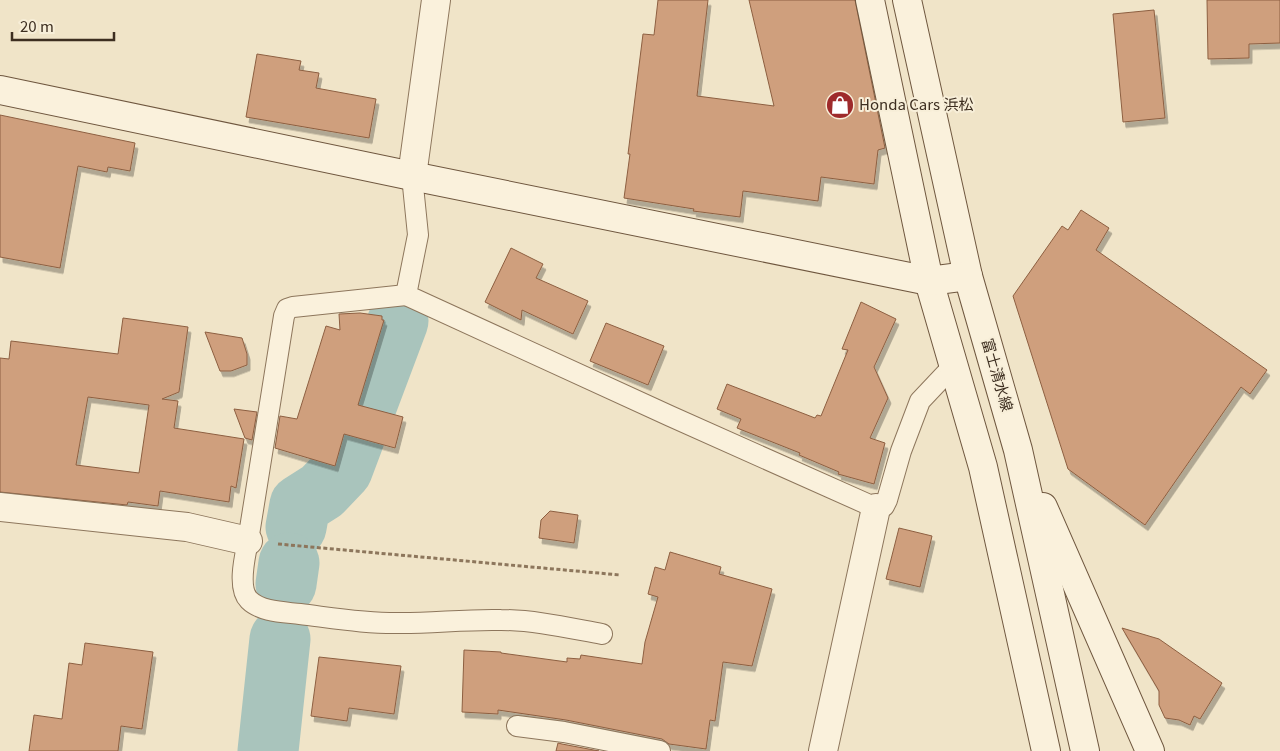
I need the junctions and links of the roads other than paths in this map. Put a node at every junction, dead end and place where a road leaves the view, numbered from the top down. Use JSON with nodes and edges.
{"nodes":[{"id":1,"x":436,"y":0,"type":"edge"},
{"id":2,"x":870,"y":0,"type":"edge"},
{"id":3,"x":907,"y":0,"type":"edge"},
{"id":4,"x":0,"y":90,"type":"edge"},
{"id":5,"x":412,"y":176,"type":"junction"},
{"id":6,"x":968,"y":276,"type":"junction"},
{"id":7,"x":929,"y":280,"type":"junction"},
{"id":8,"x":406,"y":295,"type":"junction"},
{"id":9,"x":954,"y":366,"type":"junction"},
{"id":10,"x":969,"y":421,"type":"junction"},
{"id":11,"x":1018,"y":450,"type":"junction"},
{"id":12,"x":0,"y":507,"type":"edge"},
{"id":13,"x":876,"y":508,"type":"junction"},
{"id":14,"x":248,"y":541,"type":"junction"},
{"id":15,"x":602,"y":634,"type":"dead end"},
{"id":16,"x":517,"y":726,"type":"dead end"},
{"id":17,"x":660,"y":751,"type":"edge"},
{"id":18,"x":823,"y":751,"type":"edge"},
{"id":19,"x":1046,"y":751,"type":"edge"},
{"id":20,"x":1085,"y":751,"type":"edge"},
{"id":21,"x":1150,"y":751,"type":"edge"}],
"edges":[{"from":1,"to":5,"type":"street"},
{"from":2,"to":7,"type":"street"},
{"from":3,"to":6,"type":"street","name":"富士清水線"},
{"from":4,"to":5,"type":"street"},
{"from":5,"to":7,"type":"street"},
{"from":5,"to":8,"type":"lane"},
{"from":6,"to":7,"type":"street"},
{"from":6,"to":11,"type":"street","name":"富士清水線"},
{"from":7,"to":9,"type":"street"},
{"from":8,"to":13,"type":"lane"},
{"from":8,"to":14,"type":"lane"},
{"from":9,"to":10,"type":"street"},
{"from":9,"to":13,"type":"lane"},
{"from":10,"to":11,"type":"street"},
{"from":10,"to":19,"type":"street"},
{"from":11,"to":20,"type":"street","name":"富士清水線"},
{"from":11,"to":21,"type":"street"},
{"from":12,"to":14,"type":"street"},
{"from":13,"to":18,"type":"street"},
{"from":14,"to":15,"type":"lane"},
{"from":16,"to":17,"type":"lane"}]}
